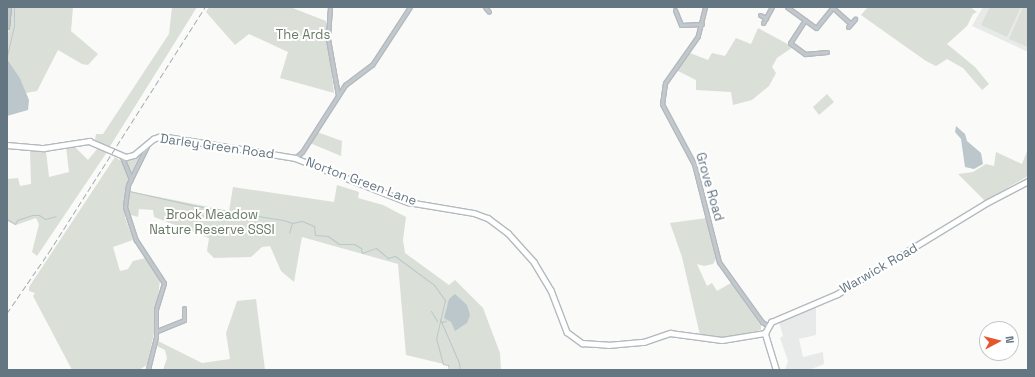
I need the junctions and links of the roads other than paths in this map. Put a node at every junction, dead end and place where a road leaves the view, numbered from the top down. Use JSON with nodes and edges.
{"nodes":[{"id":1,"x":9,"y":7,"type":"edge"},
{"id":2,"x":330,"y":7,"type":"edge"},
{"id":3,"x":410,"y":7,"type":"edge"},
{"id":4,"x":705,"y":7,"type":"edge"},
{"id":5,"x":772,"y":7,"type":"edge"},
{"id":6,"x":787,"y":7,"type":"edge"},
{"id":7,"x":832,"y":7,"type":"edge"},
{"id":8,"x":486,"y":8,"type":"edge"},
{"id":9,"x":675,"y":10,"type":"dead end"},
{"id":10,"x":482,"y":11,"type":"dead end"},
{"id":11,"x":489,"y":12,"type":"dead end"},
{"id":12,"x":760,"y":15,"type":"dead end"},
{"id":13,"x":766,"y":18,"type":"junction"},
{"id":14,"x":855,"y":19,"type":"dead end"},
{"id":15,"x":805,"y":20,"type":"junction"},
{"id":16,"x":763,"y":23,"type":"dead end"},
{"id":17,"x":702,"y":24,"type":"junction"},
{"id":18,"x":851,"y":24,"type":"junction"},
{"id":19,"x":7,"y":27,"type":"edge"},
{"id":20,"x":848,"y":27,"type":"dead end"},
{"id":21,"x":827,"y":52,"type":"dead end"},
{"id":22,"x":338,"y":95,"type":"junction"},
{"id":23,"x":7,"y":145,"type":"edge"},
{"id":24,"x":147,"y":146,"type":"junction"},
{"id":25,"x":302,"y":152,"type":"junction"},
{"id":26,"x":122,"y":156,"type":"junction"},
{"id":27,"x":295,"y":158,"type":"junction"},
{"id":28,"x":303,"y":161,"type":"junction"},
{"id":29,"x":131,"y":179,"type":"junction"},
{"id":30,"x":1028,"y":180,"type":"edge"},
{"id":31,"x":184,"y":308,"type":"dead end"},
{"id":32,"x":767,"y":325,"type":"junction"},
{"id":33,"x":157,"y":331,"type":"junction"},
{"id":34,"x":764,"y":333,"type":"junction"},
{"id":35,"x":148,"y":370,"type":"edge"},
{"id":36,"x":776,"y":370,"type":"edge"}],
"edges":[{"from":1,"to":19,"type":"street"},
{"from":2,"to":22,"type":"street"},
{"from":3,"to":22,"type":"street"},
{"from":4,"to":17,"type":"street","name":"Grove Road"},
{"from":5,"to":13,"type":"street"},
{"from":6,"to":15,"type":"street"},
{"from":7,"to":15,"type":"street"},
{"from":7,"to":18,"type":"street"},
{"from":8,"to":10,"type":"street"},
{"from":8,"to":11,"type":"street"},
{"from":9,"to":17,"type":"street"},
{"from":12,"to":13,"type":"street"},
{"from":13,"to":16,"type":"street"},
{"from":14,"to":18,"type":"street"},
{"from":15,"to":21,"type":"street"},
{"from":17,"to":32,"type":"street","name":"Grove Road"},
{"from":18,"to":20,"type":"street"},
{"from":22,"to":25,"type":"street"},
{"from":23,"to":26,"type":"street"},
{"from":24,"to":26,"type":"street","name":"Darley Green Road"},
{"from":24,"to":27,"type":"street","name":"Darley Green Road"},
{"from":24,"to":29,"type":"street"},
{"from":25,"to":27,"type":"street"},
{"from":25,"to":28,"type":"street"},
{"from":26,"to":29,"type":"street"},
{"from":27,"to":28,"type":"street","name":"Norton Green Lane"},
{"from":28,"to":34,"type":"street","name":"Norton Green Lane"},
{"from":29,"to":33,"type":"street"},
{"from":30,"to":32,"type":"main road","name":"Warwick Road"},
{"from":31,"to":33,"type":"street"},
{"from":32,"to":34,"type":"main road"},
{"from":33,"to":35,"type":"street"},
{"from":34,"to":36,"type":"main road"}]}
